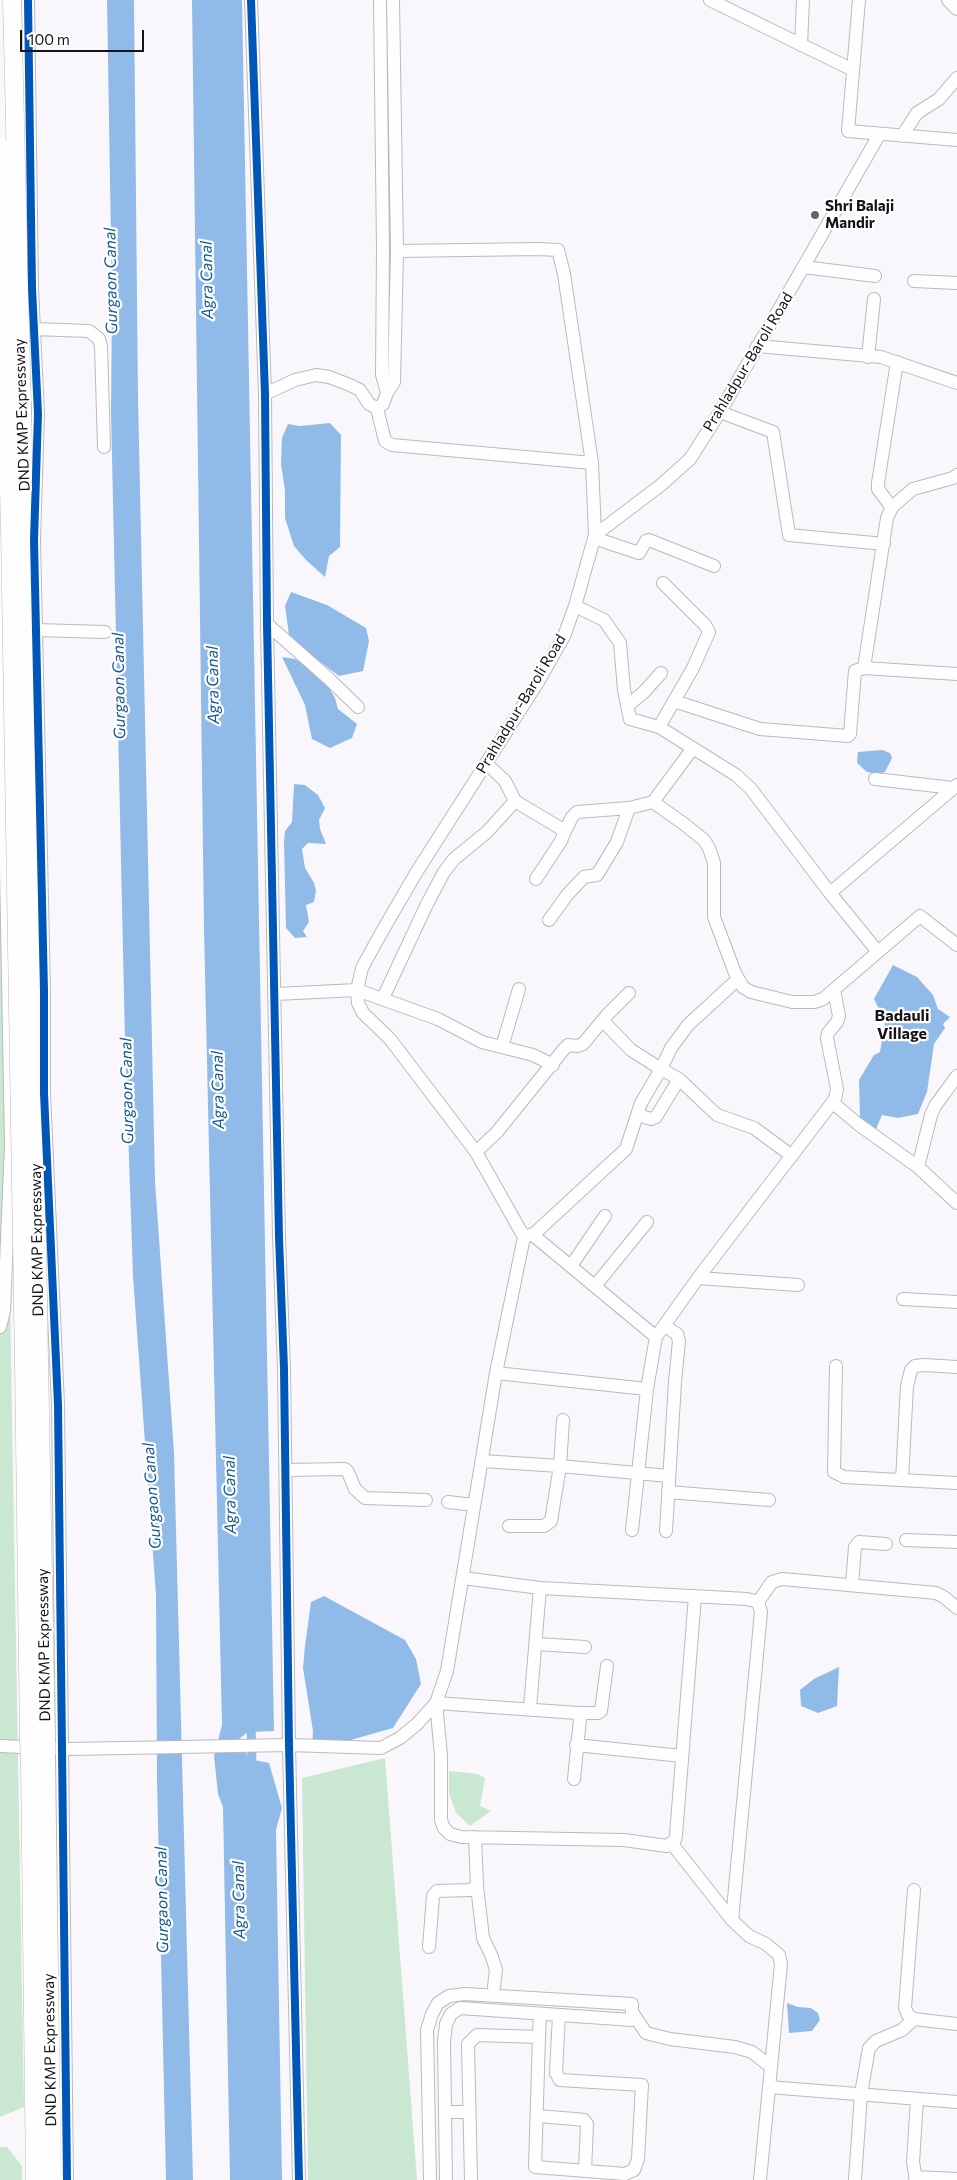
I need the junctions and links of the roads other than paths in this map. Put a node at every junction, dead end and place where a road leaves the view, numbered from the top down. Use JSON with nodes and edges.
{"nodes":[{"id":1,"x":12,"y":0,"type":"edge"},
{"id":2,"x":28,"y":0,"type":"edge"},
{"id":3,"x":251,"y":0,"type":"edge"},
{"id":4,"x":380,"y":0,"type":"edge"},
{"id":5,"x":393,"y":0,"type":"edge"},
{"id":6,"x":710,"y":0,"type":"edge"},
{"id":7,"x":803,"y":0,"type":"edge"},
{"id":8,"x":860,"y":0,"type":"edge"},
{"id":9,"x":948,"y":0,"type":"edge"},
{"id":10,"x":957,"y":9,"type":"edge"},
{"id":11,"x":801,"y":45,"type":"junction"},
{"id":12,"x":853,"y":70,"type":"junction"},
{"id":13,"x":957,"y":78,"type":"edge"},
{"id":14,"x":880,"y":134,"type":"junction"},
{"id":15,"x":902,"y":136,"type":"junction"},
{"id":16,"x":957,"y":140,"type":"edge"},
{"id":17,"x":0,"y":147,"type":"edge"},
{"id":18,"x":397,"y":251,"type":"junction"},
{"id":19,"x":804,"y":267,"type":"junction"},
{"id":20,"x":875,"y":276,"type":"dead end"},
{"id":21,"x":914,"y":281,"type":"dead end"},
{"id":22,"x":957,"y":283,"type":"edge"},
{"id":23,"x":874,"y":299,"type":"dead end"},
{"id":24,"x":34,"y":329,"type":"junction"},
{"id":25,"x":757,"y":346,"type":"junction"},
{"id":26,"x":0,"y":351,"type":"edge"},
{"id":27,"x":35,"y":357,"type":"junction"},
{"id":28,"x":868,"y":357,"type":"junction"},
{"id":29,"x":0,"y":361,"type":"edge"},
{"id":30,"x":898,"y":362,"type":"junction"},
{"id":31,"x":957,"y":384,"type":"edge"},
{"id":32,"x":386,"y":393,"type":"junction"},
{"id":33,"x":265,"y":394,"type":"junction"},
{"id":34,"x":377,"y":408,"type":"junction"},
{"id":35,"x":720,"y":412,"type":"junction"},
{"id":36,"x":104,"y":447,"type":"dead end"},
{"id":37,"x":592,"y":463,"type":"junction"},
{"id":38,"x":957,"y":475,"type":"edge"},
{"id":39,"x":892,"y":508,"type":"junction"},
{"id":40,"x":0,"y":533,"type":"edge"},
{"id":41,"x":595,"y":536,"type":"junction"},
{"id":42,"x":884,"y":544,"type":"junction"},
{"id":43,"x":714,"y":566,"type":"dead end"},
{"id":44,"x":663,"y":584,"type":"dead end"},
{"id":45,"x":575,"y":606,"type":"junction"},
{"id":46,"x":266,"y":624,"type":"junction"},
{"id":47,"x":36,"y":630,"type":"junction"},
{"id":48,"x":105,"y":632,"type":"dead end"},
{"id":49,"x":864,"y":668,"type":"junction"},
{"id":50,"x":661,"y":673,"type":"dead end"},
{"id":51,"x":957,"y":674,"type":"edge"},
{"id":52,"x":674,"y":701,"type":"junction"},
{"id":53,"x":627,"y":706,"type":"junction"},
{"id":54,"x":358,"y":707,"type":"dead end"},
{"id":55,"x":659,"y":727,"type":"junction"},
{"id":56,"x":693,"y":748,"type":"junction"},
{"id":57,"x":486,"y":762,"type":"junction"},
{"id":58,"x":875,"y":779,"type":"dead end"},
{"id":59,"x":955,"y":787,"type":"edge"},
{"id":60,"x":515,"y":801,"type":"junction"},
{"id":61,"x":653,"y":802,"type":"junction"},
{"id":62,"x":629,"y":808,"type":"junction"},
{"id":63,"x":566,"y":831,"type":"junction"},
{"id":64,"x":536,"y":879,"type":"dead end"},
{"id":65,"x":830,"y":893,"type":"junction"},
{"id":66,"x":550,"y":920,"type":"dead end"},
{"id":67,"x":957,"y":945,"type":"edge"},
{"id":68,"x":878,"y":952,"type":"junction"},
{"id":69,"x":738,"y":979,"type":"junction"},
{"id":70,"x":519,"y":989,"type":"dead end"},
{"id":71,"x":358,"y":990,"type":"junction"},
{"id":72,"x":834,"y":990,"type":"junction"},
{"id":73,"x":630,"y":993,"type":"dead end"},
{"id":74,"x":276,"y":994,"type":"junction"},
{"id":75,"x":383,"y":998,"type":"junction"},
{"id":76,"x":603,"y":1022,"type":"junction"},
{"id":77,"x":502,"y":1047,"type":"junction"},
{"id":78,"x":553,"y":1065,"type":"junction"},
{"id":79,"x":661,"y":1068,"type":"junction"},
{"id":80,"x":957,"y":1076,"type":"edge"},
{"id":81,"x":679,"y":1079,"type":"junction"},
{"id":82,"x":833,"y":1103,"type":"junction"},
{"id":83,"x":638,"y":1115,"type":"junction"},
{"id":84,"x":476,"y":1152,"type":"junction"},
{"id":85,"x":792,"y":1156,"type":"junction"},
{"id":86,"x":918,"y":1167,"type":"junction"},
{"id":87,"x":957,"y":1203,"type":"edge"},
{"id":88,"x":605,"y":1216,"type":"dead end"},
{"id":89,"x":647,"y":1222,"type":"dead end"},
{"id":90,"x":529,"y":1236,"type":"junction"},
{"id":91,"x":571,"y":1266,"type":"junction"},
{"id":92,"x":698,"y":1278,"type":"junction"},
{"id":93,"x":798,"y":1285,"type":"dead end"},
{"id":94,"x":595,"y":1286,"type":"junction"},
{"id":95,"x":903,"y":1299,"type":"dead end"},
{"id":96,"x":957,"y":1302,"type":"edge"},
{"id":97,"x":665,"y":1326,"type":"junction"},
{"id":98,"x":0,"y":1327,"type":"edge"},
{"id":99,"x":656,"y":1337,"type":"junction"},
{"id":100,"x":32,"y":1362,"type":"junction"},
{"id":101,"x":836,"y":1366,"type":"dead end"},
{"id":102,"x":957,"y":1367,"type":"edge"},
{"id":103,"x":496,"y":1373,"type":"junction"},
{"id":104,"x":647,"y":1389,"type":"junction"},
{"id":105,"x":563,"y":1420,"type":"dead end"},
{"id":106,"x":482,"y":1461,"type":"junction"},
{"id":107,"x":560,"y":1466,"type":"junction"},
{"id":108,"x":286,"y":1470,"type":"junction"},
{"id":109,"x":637,"y":1473,"type":"junction"},
{"id":110,"x":669,"y":1476,"type":"junction"},
{"id":111,"x":902,"y":1480,"type":"junction"},
{"id":112,"x":957,"y":1483,"type":"edge"},
{"id":113,"x":668,"y":1492,"type":"junction"},
{"id":114,"x":426,"y":1500,"type":"dead end"},
{"id":115,"x":768,"y":1500,"type":"dead end"},
{"id":116,"x":448,"y":1502,"type":"dead end"},
{"id":117,"x":474,"y":1505,"type":"junction"},
{"id":118,"x":508,"y":1526,"type":"dead end"},
{"id":119,"x":632,"y":1530,"type":"dead end"},
{"id":120,"x":666,"y":1531,"type":"dead end"},
{"id":121,"x":906,"y":1540,"type":"dead end"},
{"id":122,"x":957,"y":1542,"type":"edge"},
{"id":123,"x":886,"y":1544,"type":"dead end"},
{"id":124,"x":463,"y":1578,"type":"junction"},
{"id":125,"x":852,"y":1585,"type":"junction"},
{"id":126,"x":540,"y":1588,"type":"junction"},
{"id":127,"x":694,"y":1596,"type":"junction"},
{"id":128,"x":758,"y":1602,"type":"junction"},
{"id":129,"x":957,"y":1608,"type":"edge"},
{"id":130,"x":537,"y":1644,"type":"junction"},
{"id":131,"x":585,"y":1648,"type":"dead end"},
{"id":132,"x":607,"y":1666,"type":"dead end"},
{"id":133,"x":436,"y":1703,"type":"junction"},
{"id":134,"x":530,"y":1708,"type":"junction"},
{"id":135,"x":578,"y":1713,"type":"junction"},
{"id":136,"x":576,"y":1745,"type":"junction"},
{"id":137,"x":0,"y":1746,"type":"edge"},
{"id":138,"x":286,"y":1746,"type":"junction"},
{"id":139,"x":65,"y":1749,"type":"junction"},
{"id":140,"x":682,"y":1756,"type":"junction"},
{"id":141,"x":38,"y":1762,"type":"junction"},
{"id":142,"x":574,"y":1779,"type":"dead end"},
{"id":143,"x":475,"y":1837,"type":"junction"},
{"id":144,"x":672,"y":1844,"type":"junction"},
{"id":145,"x":477,"y":1886,"type":"junction"},
{"id":146,"x":914,"y":1890,"type":"dead end"},
{"id":147,"x":732,"y":1920,"type":"junction"},
{"id":148,"x":429,"y":1947,"type":"dead end"},
{"id":149,"x":494,"y":1987,"type":"dead end"},
{"id":150,"x":438,"y":2003,"type":"junction"},
{"id":151,"x":632,"y":2012,"type":"junction"},
{"id":152,"x":451,"y":2014,"type":"junction"},
{"id":153,"x":540,"y":2014,"type":"junction"},
{"id":154,"x":559,"y":2015,"type":"junction"},
{"id":155,"x":914,"y":2019,"type":"junction"},
{"id":156,"x":957,"y":2024,"type":"edge"},
{"id":157,"x":539,"y":2037,"type":"junction"},
{"id":158,"x":771,"y":2066,"type":"junction"},
{"id":159,"x":769,"y":2087,"type":"junction"},
{"id":160,"x":861,"y":2094,"type":"junction"},
{"id":161,"x":917,"y":2098,"type":"junction"},
{"id":162,"x":957,"y":2102,"type":"edge"},
{"id":163,"x":445,"y":2112,"type":"junction"},
{"id":164,"x":469,"y":2112,"type":"junction"},
{"id":165,"x":537,"y":2116,"type":"junction"},
{"id":166,"x":585,"y":2171,"type":"junction"},
{"id":167,"x":619,"y":2177,"type":"edge"},
{"id":168,"x":916,"y":2179,"type":"edge"},
{"id":169,"x":957,"y":2179,"type":"edge"},
{"id":170,"x":35,"y":2180,"type":"edge"},
{"id":171,"x":52,"y":2180,"type":"edge"},
{"id":172,"x":66,"y":2180,"type":"edge"},
{"id":173,"x":299,"y":2180,"type":"edge"},
{"id":174,"x":430,"y":2180,"type":"edge"},
{"id":175,"x":446,"y":2180,"type":"edge"},
{"id":176,"x":471,"y":2180,"type":"edge"},
{"id":177,"x":760,"y":2180,"type":"edge"},
{"id":178,"x":855,"y":2180,"type":"edge"}],
"edges":[{"from":1,"to":100,"type":"highway","name":"DND KMP Expressway","bridge":true},
{"from":2,"to":24,"type":"street"},
{"from":3,"to":33,"type":"street"},
{"from":4,"to":32,"type":"street"},
{"from":5,"to":18,"type":"street"},
{"from":6,"to":11,"type":"street"},
{"from":7,"to":11,"type":"street"},
{"from":8,"to":12,"type":"street"},
{"from":9,"to":10,"type":"street"},
{"from":11,"to":12,"type":"street"},
{"from":12,"to":14,"type":"street"},
{"from":13,"to":15,"type":"street"},
{"from":14,"to":15,"type":"street"},
{"from":14,"to":19,"type":"street","name":"Prahladpur-Baroli Road"},
{"from":15,"to":16,"type":"street"},
{"from":17,"to":100,"type":"highway","name":"DND KMP Expressway","bridge":true},
{"from":18,"to":32,"type":"street"},
{"from":18,"to":37,"type":"street"},
{"from":19,"to":20,"type":"street"},
{"from":19,"to":25,"type":"street","name":"Prahladpur-Baroli Road"},
{"from":21,"to":22,"type":"street"},
{"from":23,"to":28,"type":"street"},
{"from":24,"to":27,"type":"street"},
{"from":24,"to":36,"type":"street"},
{"from":25,"to":28,"type":"street"},
{"from":25,"to":35,"type":"street","name":"Prahladpur-Baroli Road"},
{"from":26,"to":27,"type":"street"},
{"from":27,"to":29,"type":"street"},
{"from":27,"to":47,"type":"street"},
{"from":28,"to":30,"type":"street"},
{"from":30,"to":31,"type":"street"},
{"from":30,"to":39,"type":"street"},
{"from":32,"to":34,"type":"street"},
{"from":33,"to":34,"type":"street"},
{"from":33,"to":46,"type":"street"},
{"from":34,"to":37,"type":"street"},
{"from":35,"to":41,"type":"street","name":"Prahladpur-Baroli Road"},
{"from":35,"to":42,"type":"street"},
{"from":37,"to":41,"type":"street"},
{"from":38,"to":39,"type":"street"},
{"from":39,"to":42,"type":"street"},
{"from":40,"to":98,"type":"street"},
{"from":41,"to":43,"type":"street"},
{"from":41,"to":45,"type":"street","name":"Prahladpur-Baroli Road"},
{"from":42,"to":49,"type":"street"},
{"from":44,"to":52,"type":"street"},
{"from":45,"to":53,"type":"street"},
{"from":45,"to":57,"type":"street","name":"Prahladpur-Baroli Road"},
{"from":46,"to":54,"type":"street"},
{"from":46,"to":74,"type":"street"},
{"from":47,"to":48,"type":"street"},
{"from":47,"to":139,"type":"street"},
{"from":49,"to":51,"type":"street"},
{"from":49,"to":52,"type":"street"},
{"from":50,"to":53,"type":"street"},
{"from":52,"to":55,"type":"street"},
{"from":53,"to":55,"type":"street"},
{"from":55,"to":56,"type":"street"},
{"from":56,"to":61,"type":"street"},
{"from":56,"to":65,"type":"street"},
{"from":57,"to":60,"type":"street"},
{"from":57,"to":71,"type":"street","name":"Prahladpur-Baroli Road"},
{"from":58,"to":59,"type":"street"},
{"from":59,"to":65,"type":"street"},
{"from":60,"to":63,"type":"street"},
{"from":60,"to":75,"type":"street"},
{"from":61,"to":62,"type":"street"},
{"from":61,"to":69,"type":"street"},
{"from":62,"to":63,"type":"street"},
{"from":62,"to":66,"type":"street"},
{"from":63,"to":64,"type":"street"},
{"from":65,"to":68,"type":"street"},
{"from":67,"to":68,"type":"street"},
{"from":68,"to":72,"type":"street"},
{"from":69,"to":72,"type":"street"},
{"from":69,"to":79,"type":"street"},
{"from":70,"to":77,"type":"street"},
{"from":71,"to":74,"type":"street"},
{"from":71,"to":75,"type":"street"},
{"from":71,"to":84,"type":"street"},
{"from":72,"to":82,"type":"street"},
{"from":73,"to":76,"type":"street"},
{"from":74,"to":108,"type":"street"},
{"from":75,"to":77,"type":"street"},
{"from":76,"to":78,"type":"street"},
{"from":76,"to":79,"type":"street"},
{"from":77,"to":78,"type":"street"},
{"from":78,"to":84,"type":"street"},
{"from":79,"to":81,"type":"street"},
{"from":79,"to":83,"type":"street"},
{"from":80,"to":86,"type":"street"},
{"from":81,"to":83,"type":"street"},
{"from":81,"to":85,"type":"street"},
{"from":82,"to":85,"type":"street"},
{"from":82,"to":86,"type":"street"},
{"from":83,"to":90,"type":"street"},
{"from":84,"to":90,"type":"street"},
{"from":85,"to":92,"type":"street"},
{"from":86,"to":87,"type":"street"},
{"from":88,"to":91,"type":"street"},
{"from":89,"to":94,"type":"street"},
{"from":90,"to":91,"type":"street"},
{"from":90,"to":103,"type":"street"},
{"from":91,"to":94,"type":"street"},
{"from":92,"to":93,"type":"street"},
{"from":92,"to":97,"type":"street"},
{"from":94,"to":99,"type":"street"},
{"from":95,"to":96,"type":"street"},
{"from":97,"to":99,"type":"street"},
{"from":97,"to":110,"type":"street"},
{"from":99,"to":104,"type":"street"},
{"from":100,"to":141,"type":"highway","name":"DND KMP Expressway","bridge":true},
{"from":101,"to":111,"type":"street"},
{"from":102,"to":111,"type":"street"},
{"from":103,"to":104,"type":"street"},
{"from":103,"to":106,"type":"street"},
{"from":104,"to":109,"type":"street"},
{"from":105,"to":107,"type":"street"},
{"from":106,"to":107,"type":"street"},
{"from":106,"to":117,"type":"street"},
{"from":107,"to":109,"type":"street"},
{"from":107,"to":118,"type":"street"},
{"from":108,"to":114,"type":"street"},
{"from":108,"to":138,"type":"street"},
{"from":109,"to":110,"type":"street"},
{"from":109,"to":119,"type":"street"},
{"from":110,"to":113,"type":"street"},
{"from":111,"to":112,"type":"street"},
{"from":113,"to":115,"type":"street"},
{"from":113,"to":120,"type":"street"},
{"from":116,"to":117,"type":"street"},
{"from":117,"to":124,"type":"street"},
{"from":121,"to":122,"type":"street"},
{"from":123,"to":125,"type":"street"},
{"from":124,"to":126,"type":"street"},
{"from":124,"to":133,"type":"street"},
{"from":125,"to":128,"type":"street"},
{"from":125,"to":129,"type":"street"},
{"from":126,"to":127,"type":"street"},
{"from":126,"to":130,"type":"street"},
{"from":127,"to":128,"type":"street"},
{"from":127,"to":140,"type":"street"},
{"from":128,"to":147,"type":"street"},
{"from":130,"to":131,"type":"street"},
{"from":130,"to":134,"type":"street"},
{"from":132,"to":135,"type":"street"},
{"from":133,"to":134,"type":"street"},
{"from":133,"to":138,"type":"street"},
{"from":133,"to":143,"type":"street"},
{"from":134,"to":135,"type":"street"},
{"from":135,"to":136,"type":"street"},
{"from":136,"to":140,"type":"street"},
{"from":136,"to":142,"type":"street"},
{"from":137,"to":139,"type":"street"},
{"from":138,"to":139,"type":"street"},
{"from":138,"to":173,"type":"street"},
{"from":139,"to":172,"type":"street"},
{"from":140,"to":144,"type":"street"},
{"from":141,"to":170,"type":"highway","name":"DND KMP Expressway"},
{"from":141,"to":171,"type":"highway","name":"DND KMP Expressway"},
{"from":143,"to":144,"type":"street"},
{"from":143,"to":145,"type":"street"},
{"from":144,"to":147,"type":"street"},
{"from":145,"to":148,"type":"street"},
{"from":145,"to":149,"type":"street"},
{"from":146,"to":155,"type":"street"},
{"from":147,"to":158,"type":"street"},
{"from":150,"to":151,"type":"street"},
{"from":150,"to":152,"type":"street"},
{"from":150,"to":174,"type":"street"},
{"from":151,"to":154,"type":"street"},
{"from":151,"to":158,"type":"street"},
{"from":152,"to":153,"type":"street"},
{"from":152,"to":163,"type":"street"},
{"from":153,"to":154,"type":"street"},
{"from":153,"to":157,"type":"street"},
{"from":154,"to":167,"type":"street"},
{"from":155,"to":156,"type":"street"},
{"from":155,"to":160,"type":"street"},
{"from":157,"to":164,"type":"street"},
{"from":157,"to":165,"type":"street"},
{"from":158,"to":159,"type":"street"},
{"from":159,"to":160,"type":"street"},
{"from":159,"to":177,"type":"street"},
{"from":160,"to":161,"type":"street"},
{"from":160,"to":178,"type":"street"},
{"from":161,"to":162,"type":"street"},
{"from":161,"to":168,"type":"street"},
{"from":163,"to":164,"type":"street"},
{"from":163,"to":175,"type":"street"},
{"from":164,"to":176,"type":"street"},
{"from":165,"to":166,"type":"street"},
{"from":165,"to":166,"type":"street"},
{"from":166,"to":167,"type":"street"},
{"from":168,"to":169,"type":"street"}]}
